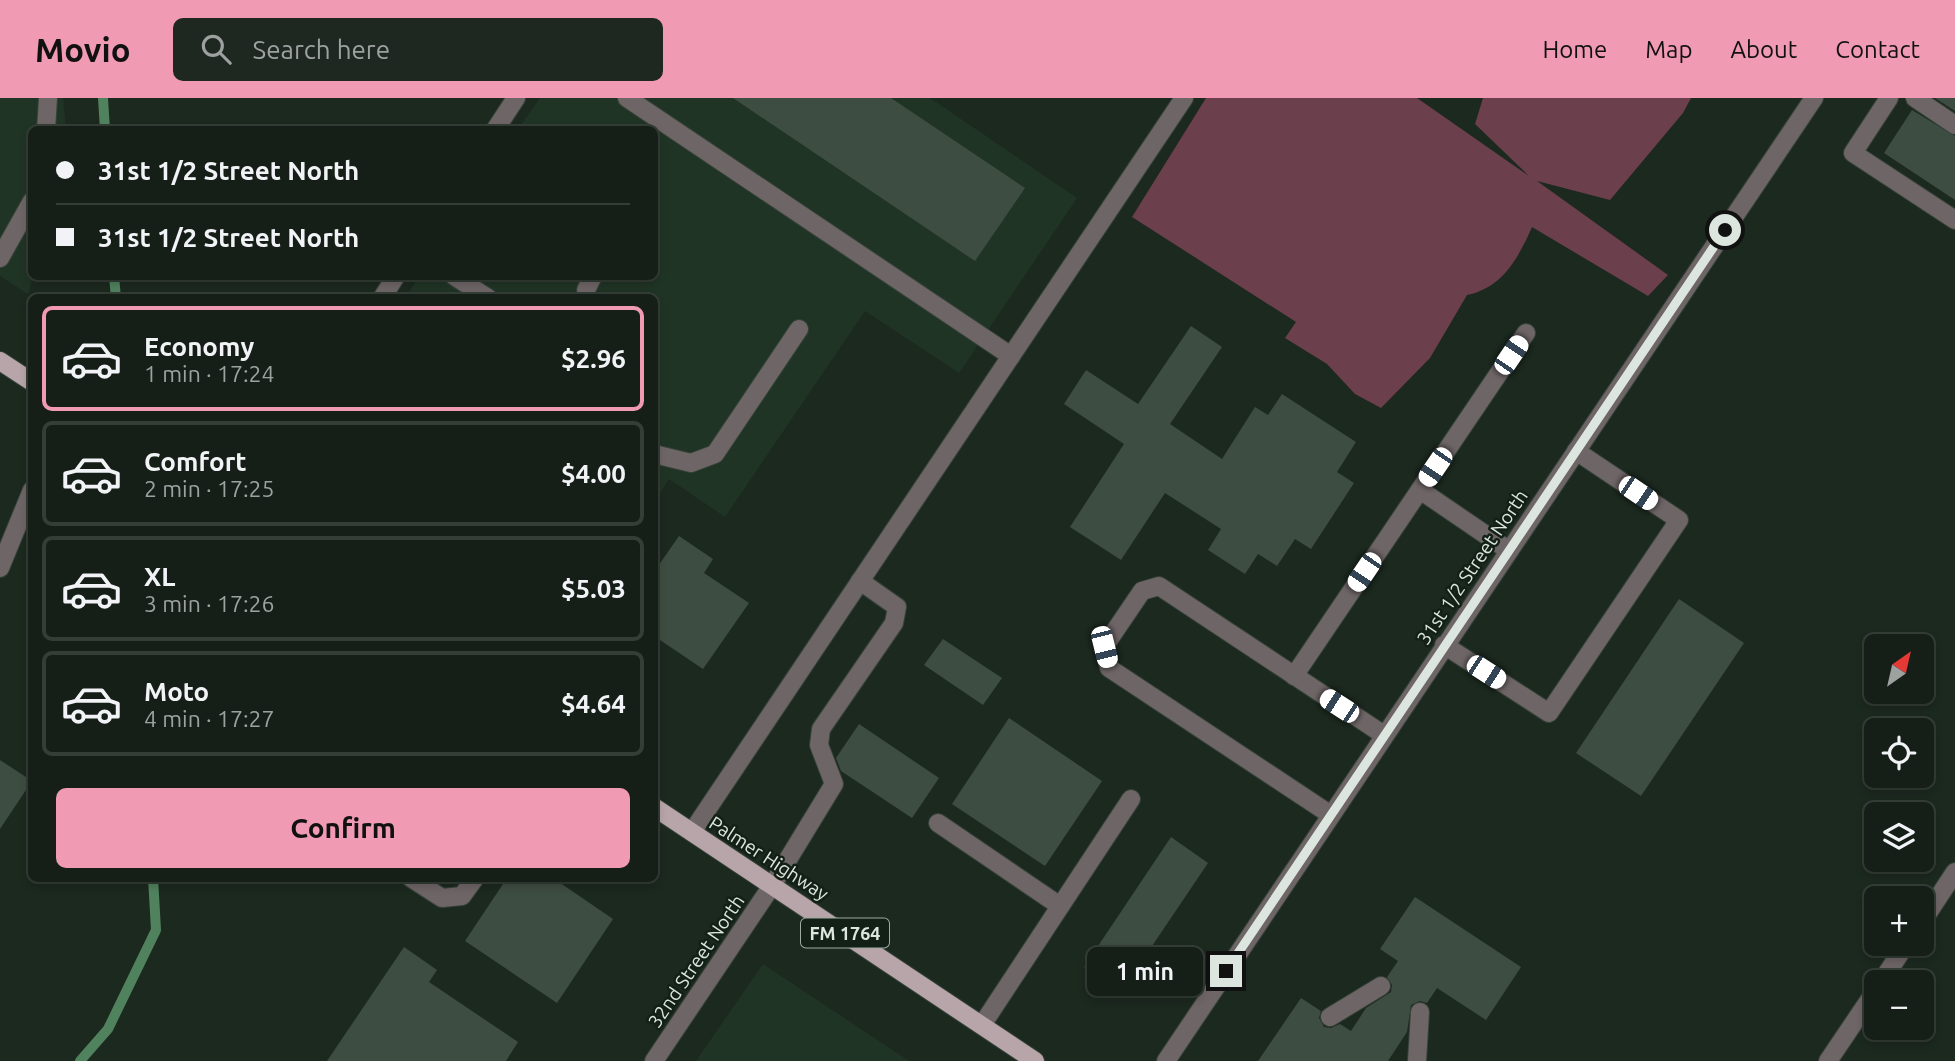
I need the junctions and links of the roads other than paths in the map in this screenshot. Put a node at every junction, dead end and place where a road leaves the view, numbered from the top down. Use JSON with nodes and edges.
{"nodes":[{"id":1,"x":48,"y":98,"type":"edge"},
{"id":2,"x":516,"y":98,"type":"edge"},
{"id":3,"x":627,"y":98,"type":"edge"},
{"id":4,"x":1184,"y":98,"type":"edge"},
{"id":5,"x":1814,"y":98,"type":"edge"},
{"id":6,"x":1889,"y":98,"type":"edge"},
{"id":7,"x":1915,"y":98,"type":"edge"},
{"id":8,"x":1955,"y":124,"type":"edge"},
{"id":9,"x":46,"y":126,"type":"edge"},
{"id":10,"x":498,"y":126,"type":"edge"},
{"id":11,"x":28,"y":208,"type":"edge"},
{"id":12,"x":1955,"y":220,"type":"edge"},
{"id":13,"x":0,"y":258,"type":"edge"},
{"id":14,"x":460,"y":280,"type":"edge"},
{"id":15,"x":482,"y":294,"type":"edge"},
{"id":16,"x":799,"y":329,"type":"dead end"},
{"id":17,"x":1526,"y":333,"type":"dead end"},
{"id":18,"x":1011,"y":356,"type":"junction"},
{"id":19,"x":0,"y":361,"type":"edge"},
{"id":20,"x":28,"y":379,"type":"edge"},
{"id":21,"x":1576,"y":451,"type":"junction"},
{"id":22,"x":658,"y":455,"type":"edge"},
{"id":23,"x":1420,"y":490,"type":"junction"},
{"id":24,"x":28,"y":496,"type":"edge"},
{"id":25,"x":8,"y":524,"type":"edge"},
{"id":26,"x":1508,"y":550,"type":"junction"},
{"id":27,"x":0,"y":568,"type":"edge"},
{"id":28,"x":860,"y":581,"type":"junction"},
{"id":29,"x":1444,"y":645,"type":"junction"},
{"id":30,"x":1294,"y":676,"type":"junction"},
{"id":31,"x":1384,"y":735,"type":"junction"},
{"id":32,"x":1131,"y":799,"type":"dead end"},
{"id":33,"x":658,"y":810,"type":"edge"},
{"id":34,"x":1331,"y":815,"type":"junction"},
{"id":35,"x":938,"y":823,"type":"dead end"},
{"id":36,"x":692,"y":832,"type":"junction"},
{"id":37,"x":1955,"y":872,"type":"edge"},
{"id":38,"x":417,"y":882,"type":"edge"},
{"id":39,"x":472,"y":882,"type":"edge"},
{"id":40,"x":773,"y":884,"type":"junction"},
{"id":41,"x":1934,"y":904,"type":"edge"},
{"id":42,"x":1060,"y":906,"type":"junction"},
{"id":43,"x":1381,"y":986,"type":"dead end"},
{"id":44,"x":1864,"y":1008,"type":"edge"},
{"id":45,"x":1420,"y":1012,"type":"dead end"},
{"id":46,"x":1330,"y":1017,"type":"dead end"},
{"id":47,"x":982,"y":1025,"type":"junction"},
{"id":48,"x":654,"y":1061,"type":"edge"},
{"id":49,"x":1035,"y":1061,"type":"edge"},
{"id":50,"x":1166,"y":1061,"type":"edge"},
{"id":51,"x":1417,"y":1061,"type":"edge"},
{"id":52,"x":1828,"y":1061,"type":"edge"}],
"edges":[{"from":1,"to":9,"type":"street"},
{"from":2,"to":10,"type":"street"},
{"from":3,"to":18,"type":"street"},
{"from":4,"to":18,"type":"street"},
{"from":5,"to":21,"type":"street","name":"31st 1/2 Street North"},
{"from":6,"to":12,"type":"street"},
{"from":7,"to":8,"type":"street"},
{"from":11,"to":13,"type":"street"},
{"from":14,"to":15,"type":"street"},
{"from":16,"to":22,"type":"street"},
{"from":17,"to":23,"type":"street"},
{"from":18,"to":28,"type":"street"},
{"from":19,"to":20,"type":"main road"},
{"from":21,"to":26,"type":"street","name":"31st 1/2 Street North"},
{"from":21,"to":29,"type":"street"},
{"from":23,"to":26,"type":"street"},
{"from":23,"to":30,"type":"street"},
{"from":24,"to":25,"type":"street"},
{"from":25,"to":27,"type":"street"},
{"from":26,"to":29,"type":"street","name":"31st 1/2 Street North"},
{"from":28,"to":36,"type":"street"},
{"from":28,"to":40,"type":"street","name":"32nd Street North"},
{"from":29,"to":31,"type":"street","name":"31st 1/2 Street North"},
{"from":30,"to":31,"type":"street"},
{"from":30,"to":34,"type":"street"},
{"from":31,"to":34,"type":"street","name":"31st 1/2 Street North"},
{"from":32,"to":42,"type":"street"},
{"from":33,"to":36,"type":"main road","name":"Palmer Highway","number":"FM 1764"},
{"from":34,"to":50,"type":"street","name":"31st 1/2 Street North"},
{"from":35,"to":42,"type":"street"},
{"from":36,"to":40,"type":"main road","name":"Palmer Highway","number":"FM 1764"},
{"from":37,"to":41,"type":"street"},
{"from":38,"to":39,"type":"street"},
{"from":40,"to":47,"type":"main road","name":"Palmer Highway","number":"FM 1764"},
{"from":40,"to":48,"type":"street","name":"32nd Street North"},
{"from":42,"to":47,"type":"street"},
{"from":43,"to":46,"type":"street"},
{"from":44,"to":52,"type":"street"},
{"from":45,"to":51,"type":"street"},
{"from":47,"to":49,"type":"main road","name":"Palmer Highway","number":"FM 1764"}]}
